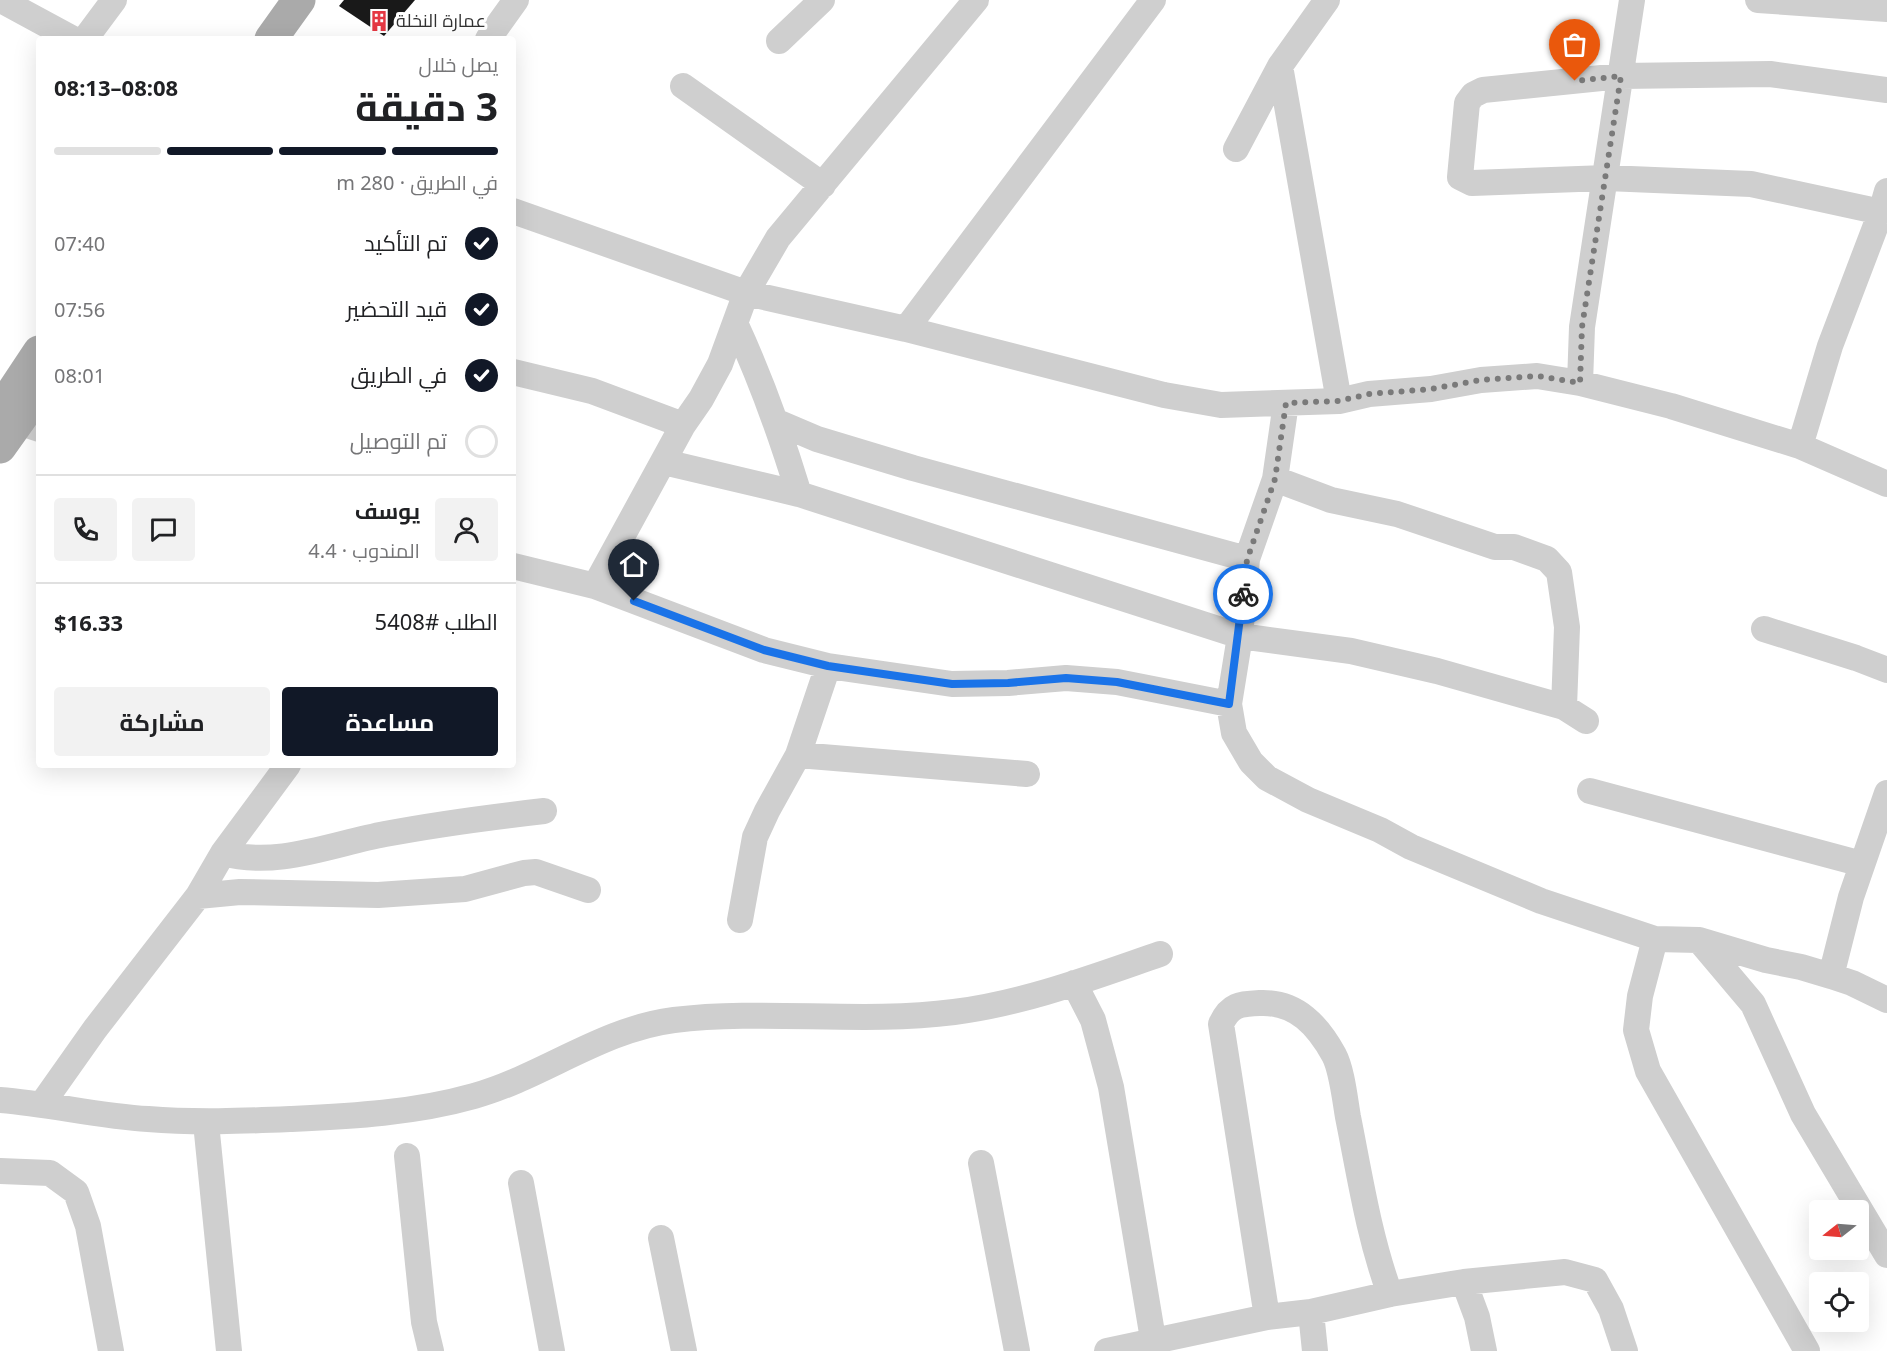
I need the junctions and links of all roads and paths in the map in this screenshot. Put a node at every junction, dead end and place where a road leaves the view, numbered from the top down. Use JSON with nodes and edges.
{"nodes":[{"id":1,"x":2,"y":0,"type":"edge"},
{"id":2,"x":114,"y":0,"type":"edge"},
{"id":3,"x":299,"y":0,"type":"edge"},
{"id":4,"x":322,"y":0,"type":"edge"},
{"id":5,"x":516,"y":0,"type":"edge"},
{"id":6,"x":822,"y":0,"type":"edge"},
{"id":7,"x":976,"y":0,"type":"edge"},
{"id":8,"x":1153,"y":0,"type":"edge"},
{"id":9,"x":1327,"y":0,"type":"edge"},
{"id":10,"x":1632,"y":0,"type":"edge"},
{"id":11,"x":1758,"y":0,"type":"edge"},
{"id":12,"x":1887,"y":9,"type":"edge"},
{"id":13,"x":68,"y":36,"type":"edge"},
{"id":14,"x":86,"y":36,"type":"edge"},
{"id":15,"x":273,"y":36,"type":"edge"},
{"id":16,"x":297,"y":36,"type":"edge"},
{"id":17,"x":490,"y":36,"type":"edge"},
{"id":18,"x":778,"y":41,"type":"dead end"},
{"id":19,"x":1280,"y":66,"type":"junction"},
{"id":20,"x":1621,"y":76,"type":"junction"},
{"id":21,"x":683,"y":86,"type":"dead end"},
{"id":22,"x":1887,"y":90,"type":"edge"},
{"id":23,"x":1236,"y":149,"type":"dead end"},
{"id":24,"x":1606,"y":178,"type":"junction"},
{"id":25,"x":823,"y":185,"type":"junction"},
{"id":26,"x":1884,"y":202,"type":"edge"},
{"id":27,"x":516,"y":212,"type":"edge"},
{"id":28,"x":747,"y":293,"type":"junction"},
{"id":29,"x":735,"y":324,"type":"junction"},
{"id":30,"x":906,"y":329,"type":"junction"},
{"id":31,"x":36,"y":360,"type":"edge"},
{"id":32,"x":516,"y":373,"type":"edge"},
{"id":33,"x":1580,"y":383,"type":"junction"},
{"id":34,"x":36,"y":395,"type":"edge"},
{"id":35,"x":1339,"y":401,"type":"junction"},
{"id":36,"x":1286,"y":403,"type":"junction"},
{"id":37,"x":777,"y":422,"type":"junction"},
{"id":38,"x":11,"y":424,"type":"edge"},
{"id":39,"x":683,"y":425,"type":"junction"},
{"id":40,"x":1800,"y":446,"type":"junction"},
{"id":41,"x":664,"y":462,"type":"junction"},
{"id":42,"x":1275,"y":479,"type":"junction"},
{"id":43,"x":1887,"y":484,"type":"edge"},
{"id":44,"x":798,"y":494,"type":"junction"},
{"id":45,"x":1247,"y":560,"type":"junction"},
{"id":46,"x":516,"y":567,"type":"edge"},
{"id":47,"x":595,"y":586,"type":"junction"},
{"id":48,"x":1764,"y":629,"type":"dead end"},
{"id":49,"x":1240,"y":636,"type":"junction"},
{"id":50,"x":828,"y":666,"type":"junction"},
{"id":51,"x":1887,"y":670,"type":"edge"},
{"id":52,"x":1229,"y":704,"type":"junction"},
{"id":53,"x":1563,"y":707,"type":"junction"},
{"id":54,"x":1586,"y":721,"type":"dead end"},
{"id":55,"x":798,"y":755,"type":"junction"},
{"id":56,"x":286,"y":768,"type":"edge"},
{"id":57,"x":1027,"y":774,"type":"dead end"},
{"id":58,"x":1590,"y":791,"type":"dead end"},
{"id":59,"x":1887,"y":793,"type":"edge"},
{"id":60,"x":544,"y":811,"type":"dead end"},
{"id":61,"x":223,"y":853,"type":"junction"},
{"id":62,"x":1862,"y":864,"type":"junction"},
{"id":63,"x":588,"y":890,"type":"dead end"},
{"id":64,"x":198,"y":896,"type":"junction"},
{"id":65,"x":740,"y":920,"type":"dead end"},
{"id":66,"x":1655,"y":939,"type":"junction"},
{"id":67,"x":1699,"y":940,"type":"junction"},
{"id":68,"x":1160,"y":954,"type":"dead end"},
{"id":69,"x":1831,"y":976,"type":"junction"},
{"id":70,"x":1074,"y":983,"type":"junction"},
{"id":71,"x":1887,"y":1000,"type":"edge"},
{"id":72,"x":0,"y":1100,"type":"edge"},
{"id":73,"x":42,"y":1104,"type":"junction"},
{"id":74,"x":206,"y":1123,"type":"junction"},
{"id":75,"x":407,"y":1156,"type":"dead end"},
{"id":76,"x":981,"y":1163,"type":"dead end"},
{"id":77,"x":0,"y":1171,"type":"edge"},
{"id":78,"x":521,"y":1183,"type":"dead end"},
{"id":79,"x":661,"y":1238,"type":"dead end"},
{"id":80,"x":1887,"y":1255,"type":"edge"},
{"id":81,"x":1464,"y":1282,"type":"junction"},
{"id":82,"x":1390,"y":1294,"type":"junction"},
{"id":83,"x":1311,"y":1312,"type":"junction"},
{"id":84,"x":1267,"y":1317,"type":"junction"},
{"id":85,"x":1155,"y":1346,"type":"edge"},
{"id":86,"x":111,"y":1351,"type":"edge"},
{"id":87,"x":229,"y":1351,"type":"edge"},
{"id":88,"x":431,"y":1351,"type":"edge"},
{"id":89,"x":552,"y":1351,"type":"edge"},
{"id":90,"x":684,"y":1351,"type":"edge"},
{"id":91,"x":1017,"y":1351,"type":"edge"},
{"id":92,"x":1107,"y":1351,"type":"edge"},
{"id":93,"x":1315,"y":1351,"type":"edge"},
{"id":94,"x":1484,"y":1351,"type":"edge"},
{"id":95,"x":1625,"y":1351,"type":"edge"},
{"id":96,"x":1807,"y":1351,"type":"edge"}],
"edges":[{"from":1,"to":13,"type":"street"},
{"from":2,"to":14,"type":"street"},
{"from":3,"to":15,"type":"main road"},
{"from":4,"to":16,"type":"main road"},
{"from":5,"to":17,"type":"street"},
{"from":6,"to":18,"type":"street"},
{"from":7,"to":25,"type":"street"},
{"from":8,"to":30,"type":"street"},
{"from":9,"to":19,"type":"street"},
{"from":10,"to":20,"type":"street"},
{"from":11,"to":12,"type":"street"},
{"from":19,"to":23,"type":"street"},
{"from":19,"to":35,"type":"street"},
{"from":20,"to":22,"type":"street"},
{"from":20,"to":24,"type":"street"},
{"from":20,"to":24,"type":"street"},
{"from":21,"to":25,"type":"street"},
{"from":24,"to":26,"type":"street"},
{"from":24,"to":33,"type":"street"},
{"from":25,"to":28,"type":"street"},
{"from":26,"to":40,"type":"street"},
{"from":27,"to":28,"type":"street"},
{"from":28,"to":29,"type":"street"},
{"from":28,"to":30,"type":"street"},
{"from":29,"to":37,"type":"street"},
{"from":29,"to":39,"type":"street"},
{"from":30,"to":36,"type":"street"},
{"from":31,"to":38,"type":"main road"},
{"from":32,"to":39,"type":"street"},
{"from":33,"to":35,"type":"street"},
{"from":33,"to":40,"type":"street"},
{"from":34,"to":38,"type":"main road"},
{"from":35,"to":36,"type":"street"},
{"from":36,"to":42,"type":"street"},
{"from":37,"to":44,"type":"street"},
{"from":37,"to":45,"type":"street"},
{"from":39,"to":41,"type":"street"},
{"from":40,"to":43,"type":"street"},
{"from":41,"to":44,"type":"street"},
{"from":41,"to":47,"type":"street"},
{"from":42,"to":45,"type":"street"},
{"from":42,"to":53,"type":"street"},
{"from":44,"to":49,"type":"street"},
{"from":45,"to":49,"type":"street"},
{"from":46,"to":47,"type":"street"},
{"from":47,"to":50,"type":"street"},
{"from":48,"to":51,"type":"street"},
{"from":49,"to":52,"type":"street"},
{"from":49,"to":53,"type":"street"},
{"from":50,"to":52,"type":"street"},
{"from":50,"to":55,"type":"street"},
{"from":52,"to":66,"type":"street"},
{"from":53,"to":54,"type":"street"},
{"from":55,"to":57,"type":"street"},
{"from":55,"to":65,"type":"street"},
{"from":56,"to":61,"type":"street"},
{"from":58,"to":62,"type":"street"},
{"from":59,"to":62,"type":"street"},
{"from":60,"to":61,"type":"street"},
{"from":61,"to":64,"type":"street"},
{"from":62,"to":69,"type":"street"},
{"from":63,"to":64,"type":"street"},
{"from":64,"to":73,"type":"street"},
{"from":66,"to":67,"type":"street"},
{"from":66,"to":96,"type":"street"},
{"from":67,"to":69,"type":"street"},
{"from":67,"to":80,"type":"street"},
{"from":68,"to":70,"type":"street"},
{"from":69,"to":71,"type":"street"},
{"from":70,"to":74,"type":"street"},
{"from":70,"to":85,"type":"street"},
{"from":72,"to":73,"type":"street"},
{"from":73,"to":74,"type":"street"},
{"from":74,"to":87,"type":"street"},
{"from":75,"to":88,"type":"street"},
{"from":76,"to":91,"type":"street"},
{"from":77,"to":86,"type":"street"},
{"from":78,"to":89,"type":"street"},
{"from":79,"to":90,"type":"street"},
{"from":81,"to":82,"type":"street"},
{"from":81,"to":94,"type":"street"},
{"from":81,"to":95,"type":"street"},
{"from":82,"to":83,"type":"street"},
{"from":82,"to":84,"type":"street"},
{"from":83,"to":84,"type":"street"},
{"from":83,"to":93,"type":"street"},
{"from":84,"to":85,"type":"street"},
{"from":85,"to":92,"type":"street"}]}
